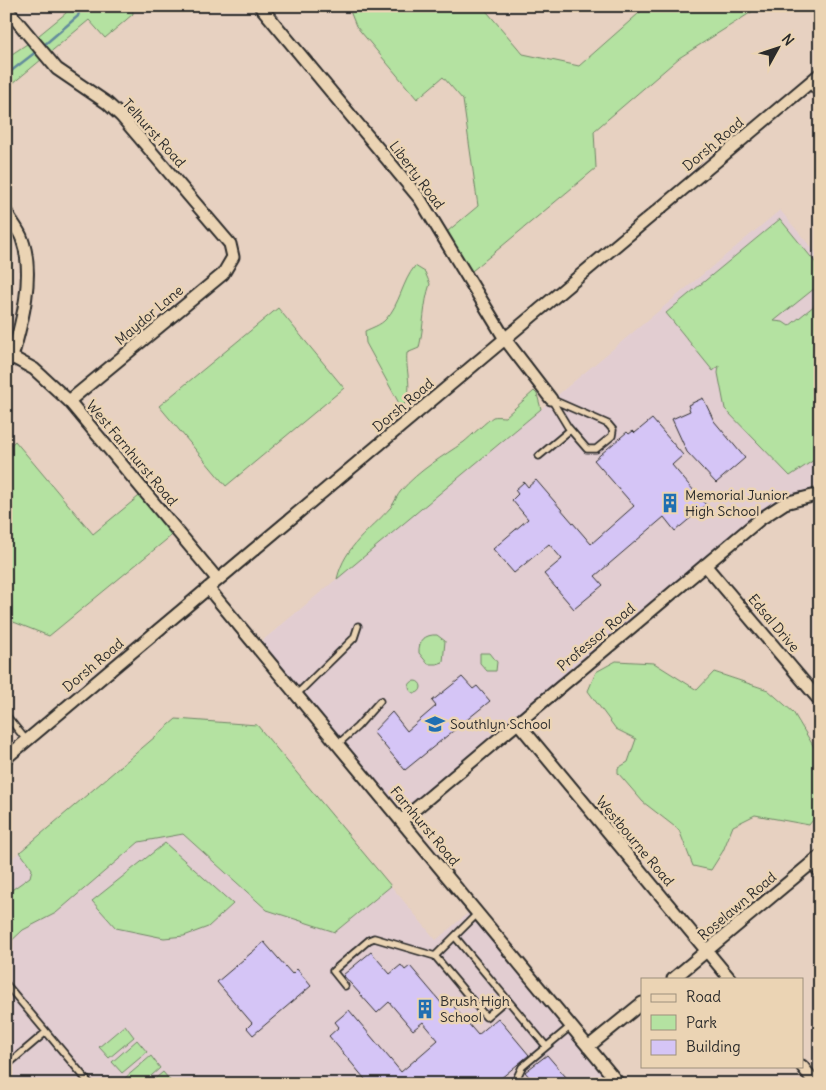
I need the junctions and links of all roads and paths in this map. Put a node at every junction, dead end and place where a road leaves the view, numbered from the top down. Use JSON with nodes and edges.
{"nodes":[{"id":1,"x":260,"y":6,"type":"edge"},
{"id":2,"x":6,"y":8,"type":"edge"},
{"id":3,"x":815,"y":78,"type":"edge"},
{"id":4,"x":820,"y":92,"type":"edge"},
{"id":5,"x":6,"y":212,"type":"edge"},
{"id":6,"x":230,"y":244,"type":"joint"},
{"id":7,"x":505,"y":339,"type":"junction"},
{"id":8,"x":9,"y":360,"type":"edge"},
{"id":9,"x":551,"y":399,"type":"junction"},
{"id":10,"x":69,"y":401,"type":"junction"},
{"id":11,"x":570,"y":430,"type":"junction"},
{"id":12,"x":540,"y":456,"type":"dead end"},
{"id":13,"x":820,"y":494,"type":"edge"},
{"id":14,"x":705,"y":565,"type":"junction"},
{"id":15,"x":218,"y":580,"type":"junction"},
{"id":16,"x":208,"y":588,"type":"junction"},
{"id":17,"x":358,"y":626,"type":"dead end"},
{"id":18,"x":297,"y":694,"type":"junction"},
{"id":19,"x":380,"y":701,"type":"dead end"},
{"id":20,"x":820,"y":701,"type":"edge"},
{"id":21,"x":6,"y":715,"type":"edge"},
{"id":22,"x":518,"y":723,"type":"junction"},
{"id":23,"x":27,"y":741,"type":"junction"},
{"id":24,"x":338,"y":744,"type":"junction"},
{"id":25,"x":6,"y":758,"type":"edge"},
{"id":26,"x":401,"y":821,"type":"junction"},
{"id":27,"x":816,"y":859,"type":"edge"},
{"id":28,"x":820,"y":872,"type":"edge"},
{"id":29,"x":478,"y":914,"type":"junction"},
{"id":30,"x":456,"y":938,"type":"junction"},
{"id":31,"x":707,"y":952,"type":"junction"},
{"id":32,"x":435,"y":956,"type":"junction"},
{"id":33,"x":674,"y":978,"type":"edge"},
{"id":34,"x":729,"y":978,"type":"edge"},
{"id":35,"x":6,"y":984,"type":"edge"},
{"id":36,"x":345,"y":986,"type":"dead end"},
{"id":37,"x":507,"y":999,"type":"junction"},
{"id":38,"x":641,"y":1005,"type":"edge"},
{"id":39,"x":571,"y":1026,"type":"junction"},
{"id":40,"x":46,"y":1032,"type":"junction"},
{"id":41,"x":546,"y":1046,"type":"junction"},
{"id":42,"x":588,"y":1047,"type":"junction"},
{"id":43,"x":6,"y":1066,"type":"edge"},
{"id":44,"x":804,"y":1068,"type":"edge"},
{"id":45,"x":90,"y":1084,"type":"edge"},
{"id":46,"x":514,"y":1084,"type":"edge"},
{"id":47,"x":618,"y":1084,"type":"edge"},
{"id":48,"x":816,"y":1084,"type":"edge"}],
"edges":[{"from":1,"to":7,"type":"street","name":"Liberty Road"},
{"from":2,"to":6,"type":"street","name":"Telhurst Road"},
{"from":3,"to":4,"type":"street"},
{"from":3,"to":7,"type":"street","name":"Dorsh Road"},
{"from":5,"to":8,"type":"street"},
{"from":6,"to":10,"type":"street","name":"Maydor Lane"},
{"from":7,"to":9,"type":"street","name":"Liberty Road"},
{"from":7,"to":15,"type":"street","name":"Dorsh Road"},
{"from":8,"to":10,"type":"street","name":"West Farnhurst Road"},
{"from":9,"to":11,"type":"lane"},
{"from":9,"to":11,"type":"lane"},
{"from":10,"to":15,"type":"street","name":"West Farnhurst Road"},
{"from":11,"to":12,"type":"lane"},
{"from":13,"to":14,"type":"street","name":"Professor Road"},
{"from":14,"to":20,"type":"street","name":"Edsal Drive"},
{"from":14,"to":22,"type":"street","name":"Professor Road"},
{"from":15,"to":16,"type":"street","name":"Dorsh Road"},
{"from":16,"to":18,"type":"street","name":"Farnhurst Road"},
{"from":16,"to":23,"type":"street","name":"Dorsh Road"},
{"from":17,"to":18,"type":"lane"},
{"from":18,"to":24,"type":"street","name":"Farnhurst Road"},
{"from":19,"to":24,"type":"lane"},
{"from":21,"to":23,"type":"lane"},
{"from":22,"to":26,"type":"street","name":"Professor Road"},
{"from":22,"to":31,"type":"street","name":"Westbourne Road"},
{"from":23,"to":25,"type":"street","name":"Dorsh Road"},
{"from":24,"to":26,"type":"street","name":"Farnhurst Road"},
{"from":26,"to":29,"type":"street","name":"Farnhurst Road"},
{"from":27,"to":28,"type":"street"},
{"from":27,"to":31,"type":"street","name":"Roselawn Road"},
{"from":29,"to":30,"type":"lane"},
{"from":29,"to":39,"type":"street","name":"Farnhurst Road"},
{"from":30,"to":32,"type":"lane"},
{"from":30,"to":37,"type":"lane"},
{"from":31,"to":33,"type":"street","name":"Roselawn Road"},
{"from":31,"to":34,"type":"street","name":"Westbourne Road"},
{"from":32,"to":36,"type":"lane"},
{"from":32,"to":37,"type":"lane"},
{"from":35,"to":40,"type":"lane"},
{"from":37,"to":41,"type":"lane"},
{"from":38,"to":42,"type":"street"},
{"from":39,"to":41,"type":"lane"},
{"from":39,"to":42,"type":"street","name":"Farnhurst Road"},
{"from":40,"to":43,"type":"lane"},
{"from":40,"to":45,"type":"lane"},
{"from":41,"to":46,"type":"lane"},
{"from":42,"to":47,"type":"street","name":"Farnhurst Road"},
{"from":44,"to":48,"type":"street"}]}
